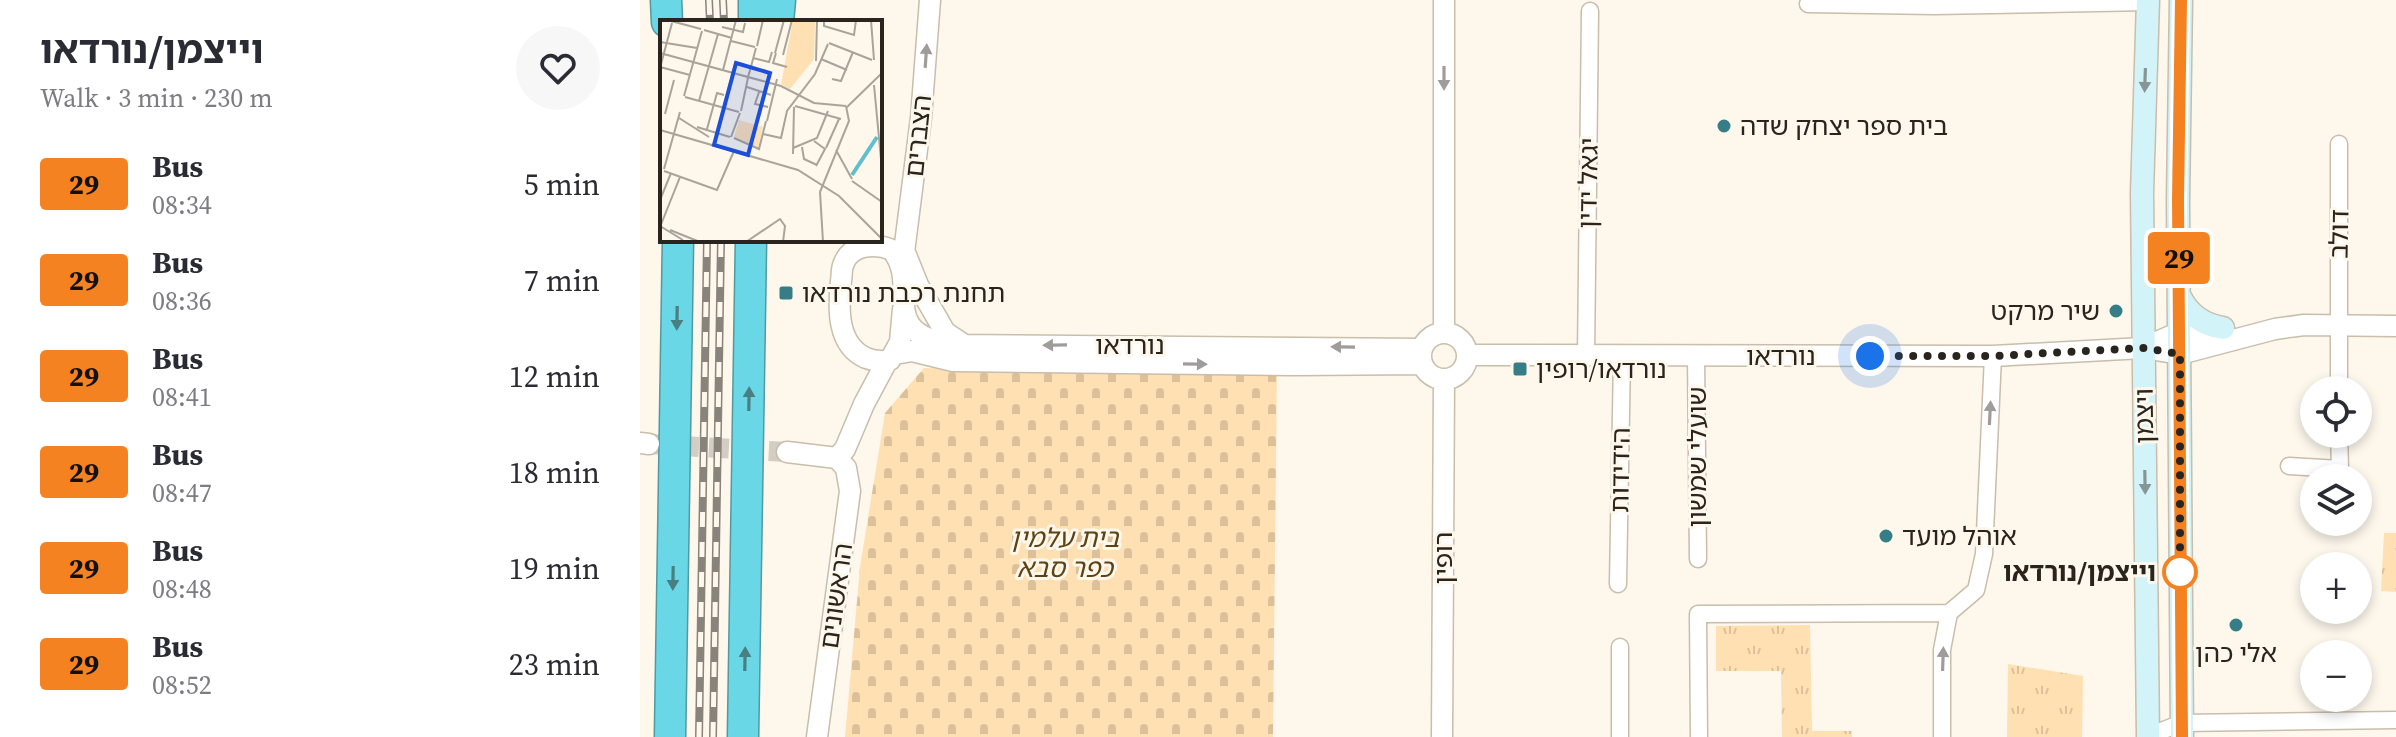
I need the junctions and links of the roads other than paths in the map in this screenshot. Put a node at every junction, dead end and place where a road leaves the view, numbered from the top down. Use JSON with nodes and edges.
{"nodes":[{"id":1,"x":666,"y":0,"type":"edge"},
{"id":2,"x":780,"y":0,"type":"edge"},
{"id":3,"x":930,"y":0,"type":"edge"},
{"id":4,"x":1444,"y":0,"type":"edge"},
{"id":5,"x":2181,"y":0,"type":"edge"},
{"id":6,"x":2148,"y":1,"type":"edge"},
{"id":7,"x":1808,"y":4,"type":"dead end"},
{"id":8,"x":1590,"y":11,"type":"dead end"},
{"id":9,"x":667,"y":20,"type":"edge"},
{"id":10,"x":778,"y":20,"type":"edge"},
{"id":11,"x":2339,"y":144,"type":"dead end"},
{"id":12,"x":677,"y":242,"type":"edge"},
{"id":13,"x":751,"y":242,"type":"edge"},
{"id":14,"x":759,"y":242,"type":"edge"},
{"id":15,"x":903,"y":262,"type":"junction"},
{"id":16,"x":2180,"y":297,"type":"junction"},
{"id":17,"x":903,"y":309,"type":"junction"},
{"id":18,"x":2338,"y":324,"type":"junction"},
{"id":19,"x":2396,"y":326,"type":"edge"},
{"id":20,"x":2223,"y":328,"type":"junction"},
{"id":21,"x":2275,"y":329,"type":"junction"},
{"id":22,"x":1444,"y":332,"type":"junction"},
{"id":23,"x":2180,"y":343,"type":"junction"},
{"id":24,"x":750,"y":344,"type":"junction"},
{"id":25,"x":966,"y":346,"type":"junction"},
{"id":26,"x":2143,"y":348,"type":"junction"},
{"id":27,"x":1467,"y":355,"type":"junction"},
{"id":28,"x":862,"y":356,"type":"junction"},
{"id":29,"x":1421,"y":356,"type":"junction"},
{"id":30,"x":1586,"y":356,"type":"junction"},
{"id":31,"x":1622,"y":356,"type":"junction"},
{"id":32,"x":1696,"y":356,"type":"junction"},
{"id":33,"x":1993,"y":356,"type":"junction"},
{"id":34,"x":891,"y":358,"type":"junction"},
{"id":35,"x":2339,"y":376,"type":"edge"},
{"id":36,"x":1444,"y":380,"type":"junction"},
{"id":37,"x":864,"y":404,"type":"junction"},
{"id":38,"x":2339,"y":448,"type":"edge"},
{"id":39,"x":787,"y":452,"type":"tunnel mouth"},
{"id":40,"x":837,"y":458,"type":"junction"},
{"id":41,"x":2289,"y":466,"type":"dead end"},
{"id":42,"x":1698,"y":559,"type":"dead end"},
{"id":43,"x":1618,"y":584,"type":"dead end"},
{"id":44,"x":1949,"y":613,"type":"junction"},
{"id":45,"x":1620,"y":647,"type":"dead end"},
{"id":46,"x":2396,"y":720,"type":"edge"},
{"id":47,"x":2224,"y":722,"type":"junction"},
{"id":48,"x":2307,"y":729,"type":"edge"},
{"id":49,"x":2182,"y":730,"type":"edge"},
{"id":50,"x":670,"y":737,"type":"edge"},
{"id":51,"x":743,"y":737,"type":"edge"},
{"id":52,"x":817,"y":737,"type":"edge"},
{"id":53,"x":1442,"y":737,"type":"edge"},
{"id":54,"x":1620,"y":737,"type":"edge"},
{"id":55,"x":1699,"y":737,"type":"edge"},
{"id":56,"x":1942,"y":737,"type":"edge"},
{"id":57,"x":2148,"y":737,"type":"edge"},
{"id":58,"x":2202,"y":737,"type":"edge"}],
"edges":[{"from":1,"to":9,"type":"highway"},
{"from":2,"to":10,"type":"highway"},
{"from":15,"to":3,"type":"street","name":"הצברים","one_way":true},
{"from":4,"to":22,"type":"street","one_way":true},
{"from":5,"to":16,"type":"main road","name":"ויצמן"},
{"from":6,"to":7,"type":"street"},
{"from":6,"to":26,"type":"main road","name":"ויצמן","one_way":true},
{"from":8,"to":30,"type":"street","name":"יגאל ידין"},
{"from":11,"to":18,"type":"street","name":"דולב"},
{"from":12,"to":50,"type":"highway","one_way":true},
{"from":13,"to":24,"type":"highway"},
{"from":14,"to":24,"type":"highway"},
{"from":15,"to":17,"type":"street","name":"הצברים"},
{"from":15,"to":25,"type":"street"},
{"from":15,"to":28,"type":"street"},
{"from":16,"to":20,"type":"main road"},
{"from":16,"to":23,"type":"main road","name":"ויצמן"},
{"from":17,"to":25,"type":"street","name":"נורדאו"},
{"from":17,"to":34,"type":"street","name":"הצברים"},
{"from":18,"to":19,"type":"street"},
{"from":18,"to":21,"type":"street"},
{"from":18,"to":35,"type":"street","name":"דולב"},
{"from":20,"to":21,"type":"street"},
{"from":20,"to":23,"type":"street"},
{"from":21,"to":23,"type":"street"},
{"from":22,"to":27,"type":"street"},
{"from":22,"to":29,"type":"street"},
{"from":23,"to":26,"type":"street","name":"נורדאו"},
{"from":23,"to":49,"type":"main road","name":"ויצמן"},
{"from":51,"to":24,"type":"highway","one_way":true},
{"from":29,"to":25,"type":"street","name":"נורדאו","one_way":true},
{"from":26,"to":33,"type":"street","name":"נורדאו"},
{"from":26,"to":57,"type":"main road","name":"ויצמן","one_way":true},
{"from":27,"to":30,"type":"street","name":"נורדאו"},
{"from":27,"to":36,"type":"street"},
{"from":28,"to":34,"type":"street","name":"נורדאו"},
{"from":28,"to":37,"type":"street"},
{"from":34,"to":29,"type":"street","name":"נורדאו","one_way":true},
{"from":29,"to":36,"type":"street"},
{"from":30,"to":31,"type":"street","name":"נורדאו"},
{"from":31,"to":32,"type":"street","name":"נורדאו"},
{"from":31,"to":43,"type":"street","name":"הידידות"},
{"from":32,"to":33,"type":"street","name":"נורדאו"},
{"from":32,"to":42,"type":"street","name":"שועלי שמשון"},
{"from":44,"to":33,"type":"street","one_way":true},
{"from":34,"to":37,"type":"street","name":"הצברים"},
{"from":36,"to":53,"type":"street","name":"רופין"},
{"from":37,"to":40,"type":"street","name":"הצברים"},
{"from":38,"to":41,"type":"street"},
{"from":39,"to":40,"type":"street"},
{"from":40,"to":52,"type":"street","name":"הראשונים"},
{"from":44,"to":55,"type":"street"},
{"from":56,"to":44,"type":"street","one_way":true},
{"from":45,"to":54,"type":"street"},
{"from":46,"to":48,"type":"street"},
{"from":47,"to":48,"type":"street"},
{"from":47,"to":49,"type":"street"},
{"from":47,"to":58,"type":"street"},
{"from":49,"to":57,"type":"street"}]}
